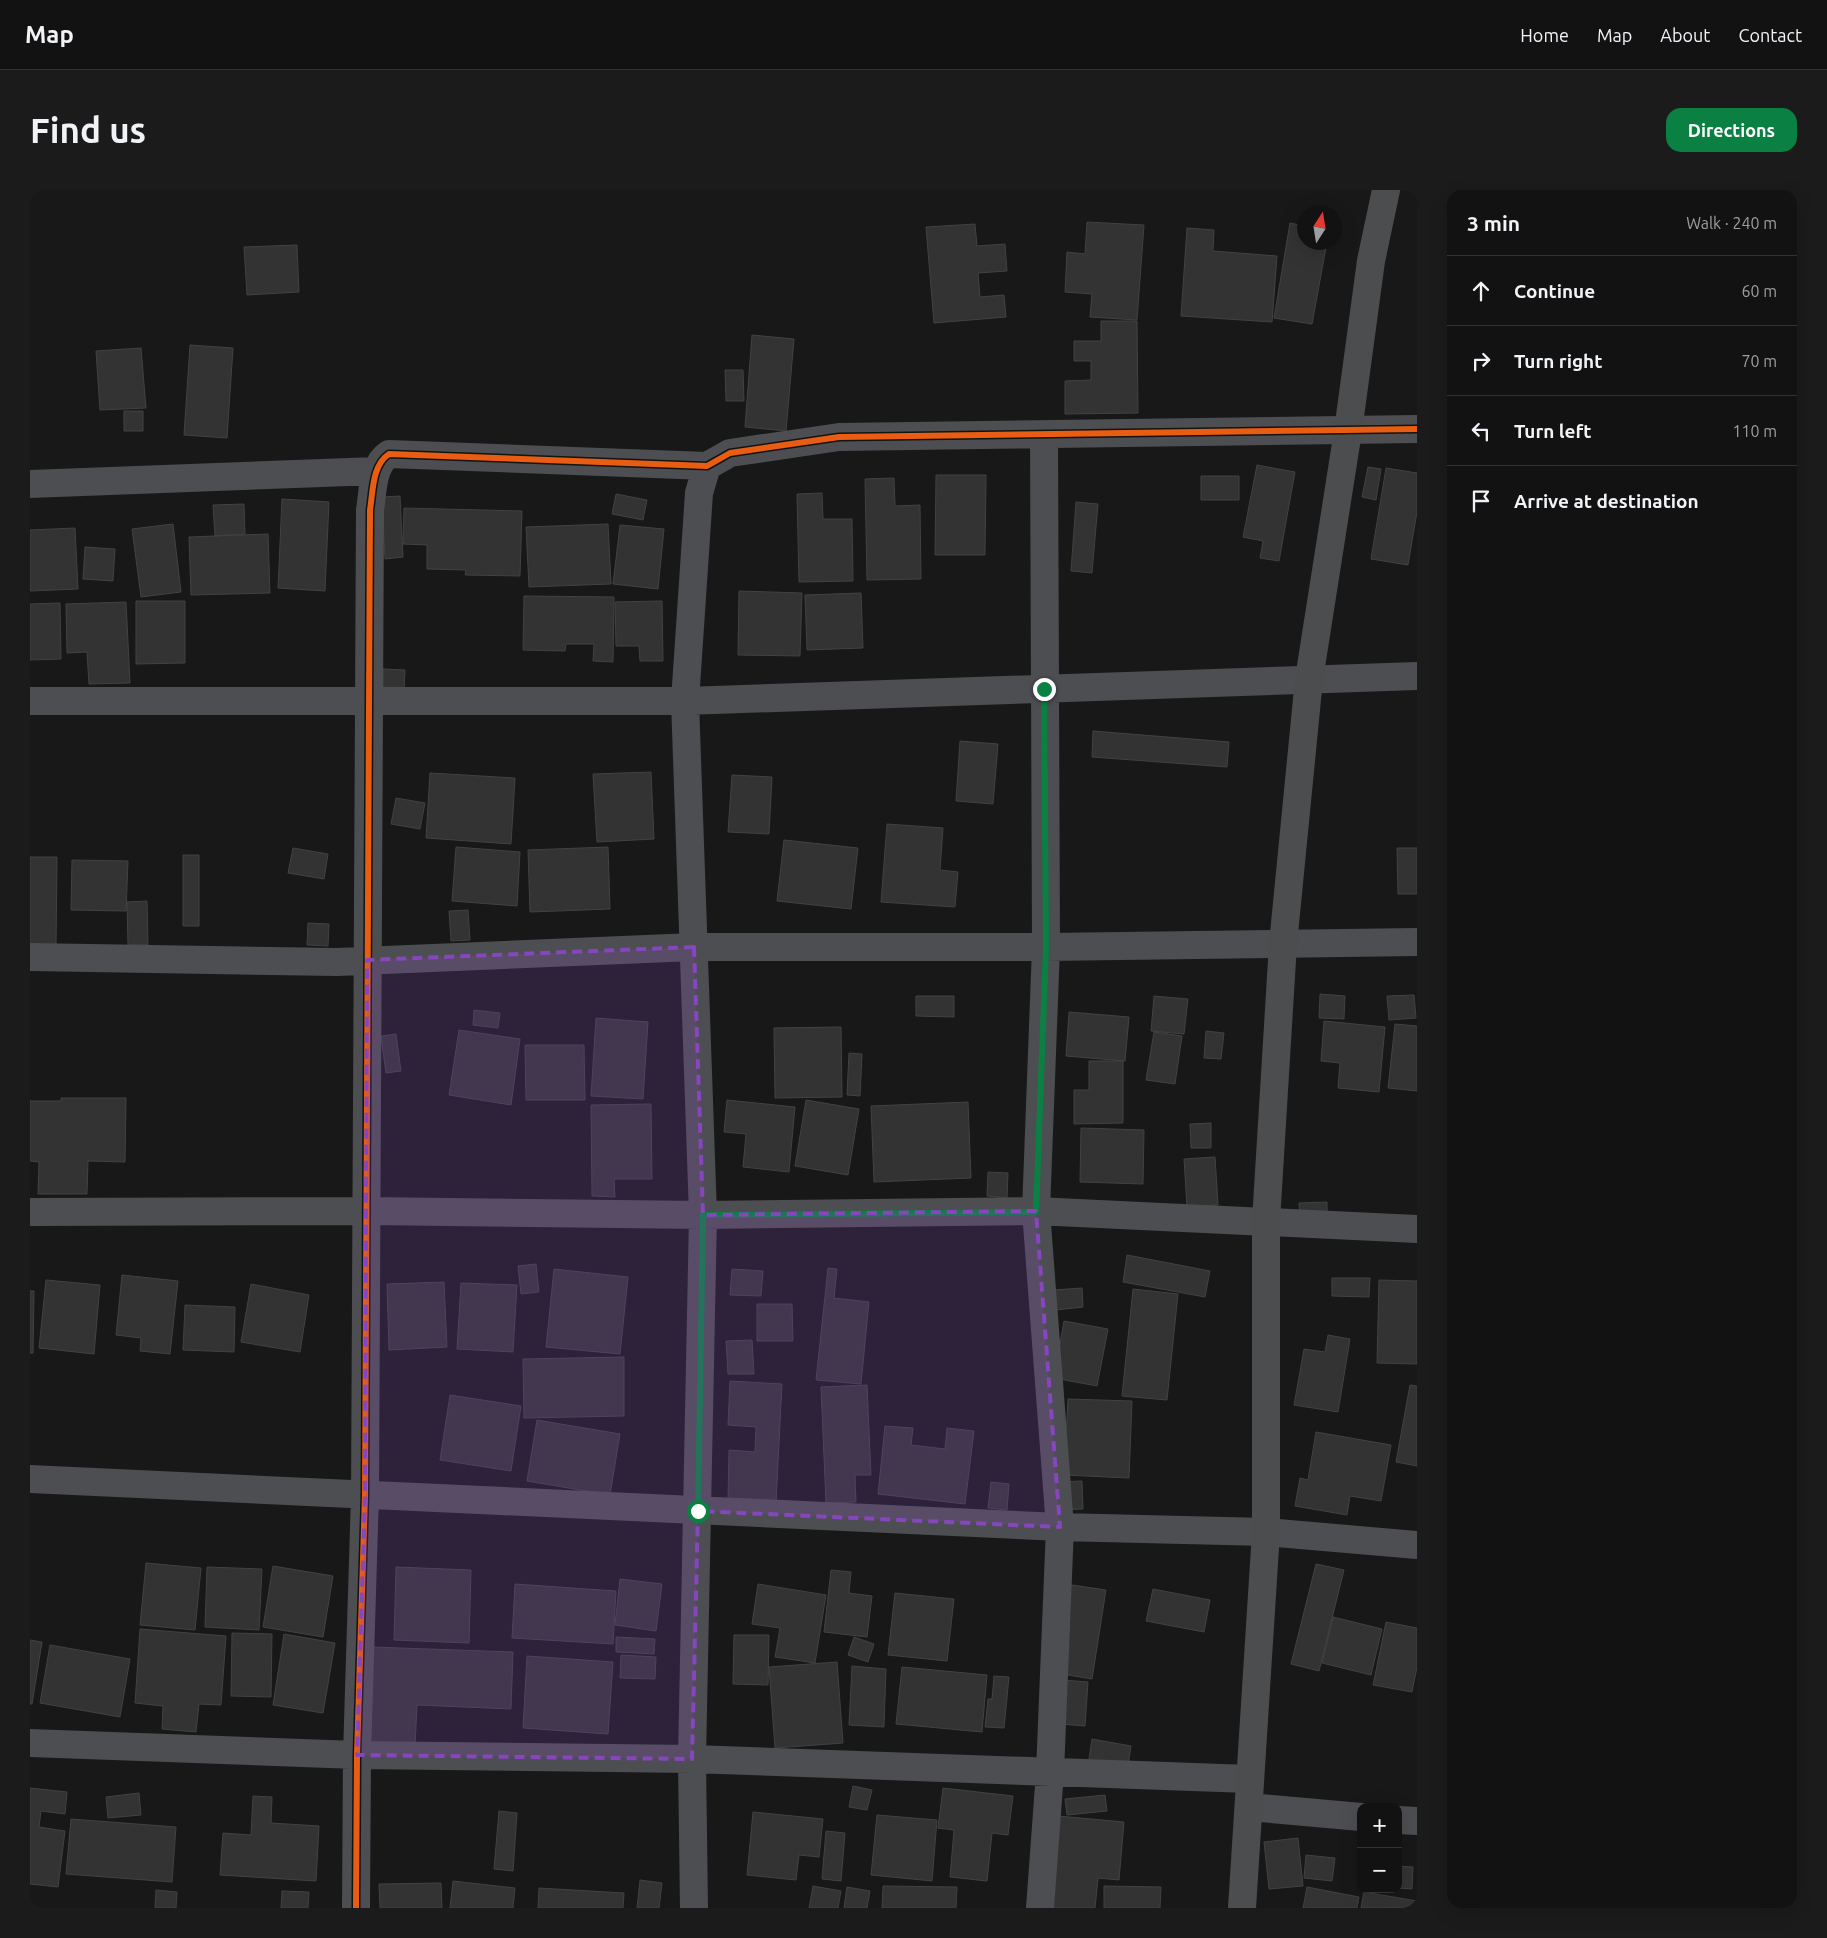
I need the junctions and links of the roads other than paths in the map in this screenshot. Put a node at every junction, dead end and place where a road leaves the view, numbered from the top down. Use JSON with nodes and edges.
{"nodes":[{"id":1,"x":1386,"y":190,"type":"edge"},
{"id":2,"x":1417,"y":429,"type":"edge"},
{"id":3,"x":1348,"y":431,"type":"junction"},
{"id":4,"x":1044,"y":435,"type":"junction"},
{"id":5,"x":707,"y":466,"type":"junction"},
{"id":6,"x":376,"y":471,"type":"junction"},
{"id":7,"x":30,"y":484,"type":"edge"},
{"id":8,"x":1417,"y":676,"type":"edge"},
{"id":9,"x":1309,"y":679,"type":"junction"},
{"id":10,"x":1044,"y":689,"type":"junction"},
{"id":11,"x":369,"y":700,"type":"junction"},
{"id":12,"x":30,"y":701,"type":"edge"},
{"id":13,"x":685,"y":701,"type":"junction"},
{"id":14,"x":1417,"y":942,"type":"edge"},
{"id":15,"x":1283,"y":944,"type":"junction"},
{"id":16,"x":694,"y":947,"type":"junction"},
{"id":17,"x":1046,"y":947,"type":"junction"},
{"id":18,"x":30,"y":957,"type":"edge"},
{"id":19,"x":367,"y":960,"type":"junction"},
{"id":20,"x":368,"y":1211,"type":"junction"},
{"id":21,"x":30,"y":1212,"type":"edge"},
{"id":22,"x":1036,"y":1212,"type":"junction"},
{"id":23,"x":703,"y":1215,"type":"junction"},
{"id":24,"x":1266,"y":1221,"type":"junction"},
{"id":25,"x":1417,"y":1229,"type":"edge"},
{"id":26,"x":30,"y":1479,"type":"edge"},
{"id":27,"x":364,"y":1495,"type":"junction"},
{"id":28,"x":698,"y":1511,"type":"junction"},
{"id":29,"x":1060,"y":1527,"type":"junction"},
{"id":30,"x":1266,"y":1532,"type":"junction"},
{"id":31,"x":1417,"y":1545,"type":"edge"},
{"id":32,"x":30,"y":1743,"type":"edge"},
{"id":33,"x":357,"y":1755,"type":"junction"},
{"id":34,"x":692,"y":1759,"type":"junction"},
{"id":35,"x":1050,"y":1772,"type":"junction"},
{"id":36,"x":1249,"y":1779,"type":"junction"},
{"id":37,"x":1248,"y":1807,"type":"junction"},
{"id":38,"x":1357,"y":1817,"type":"edge"},
{"id":39,"x":1402,"y":1820,"type":"edge"},
{"id":40,"x":1417,"y":1821,"type":"edge"},
{"id":41,"x":356,"y":1908,"type":"edge"},
{"id":42,"x":694,"y":1908,"type":"edge"},
{"id":43,"x":1040,"y":1908,"type":"edge"},
{"id":44,"x":1242,"y":1908,"type":"edge"}],
"edges":[{"from":1,"to":3,"type":"street"},
{"from":2,"to":3,"type":"street"},
{"from":3,"to":4,"type":"street"},
{"from":3,"to":9,"type":"street"},
{"from":4,"to":5,"type":"street"},
{"from":4,"to":10,"type":"street"},
{"from":5,"to":6,"type":"street"},
{"from":5,"to":13,"type":"street"},
{"from":6,"to":7,"type":"street"},
{"from":6,"to":11,"type":"street"},
{"from":8,"to":9,"type":"street"},
{"from":9,"to":10,"type":"street"},
{"from":9,"to":15,"type":"street"},
{"from":10,"to":13,"type":"street"},
{"from":10,"to":17,"type":"street"},
{"from":11,"to":12,"type":"street"},
{"from":11,"to":13,"type":"street"},
{"from":11,"to":19,"type":"street"},
{"from":13,"to":16,"type":"street"},
{"from":14,"to":15,"type":"street"},
{"from":15,"to":17,"type":"street"},
{"from":15,"to":24,"type":"street"},
{"from":16,"to":17,"type":"street"},
{"from":16,"to":19,"type":"street"},
{"from":16,"to":23,"type":"street"},
{"from":17,"to":22,"type":"street"},
{"from":18,"to":19,"type":"street"},
{"from":19,"to":20,"type":"street"},
{"from":20,"to":21,"type":"street"},
{"from":20,"to":23,"type":"street"},
{"from":20,"to":27,"type":"street"},
{"from":22,"to":23,"type":"street"},
{"from":22,"to":24,"type":"street"},
{"from":22,"to":29,"type":"street"},
{"from":23,"to":28,"type":"street"},
{"from":24,"to":25,"type":"street"},
{"from":24,"to":30,"type":"street"},
{"from":26,"to":27,"type":"street"},
{"from":27,"to":28,"type":"street"},
{"from":27,"to":33,"type":"street"},
{"from":28,"to":29,"type":"street"},
{"from":28,"to":34,"type":"street"},
{"from":29,"to":30,"type":"street"},
{"from":29,"to":35,"type":"street"},
{"from":30,"to":31,"type":"street"},
{"from":30,"to":36,"type":"street"},
{"from":32,"to":33,"type":"street"},
{"from":33,"to":34,"type":"street"},
{"from":33,"to":41,"type":"street"},
{"from":34,"to":35,"type":"street"},
{"from":34,"to":42,"type":"street"},
{"from":35,"to":36,"type":"street"},
{"from":35,"to":43,"type":"street"},
{"from":36,"to":37,"type":"street"},
{"from":37,"to":38,"type":"street"},
{"from":37,"to":44,"type":"street"},
{"from":39,"to":40,"type":"street"}]}
